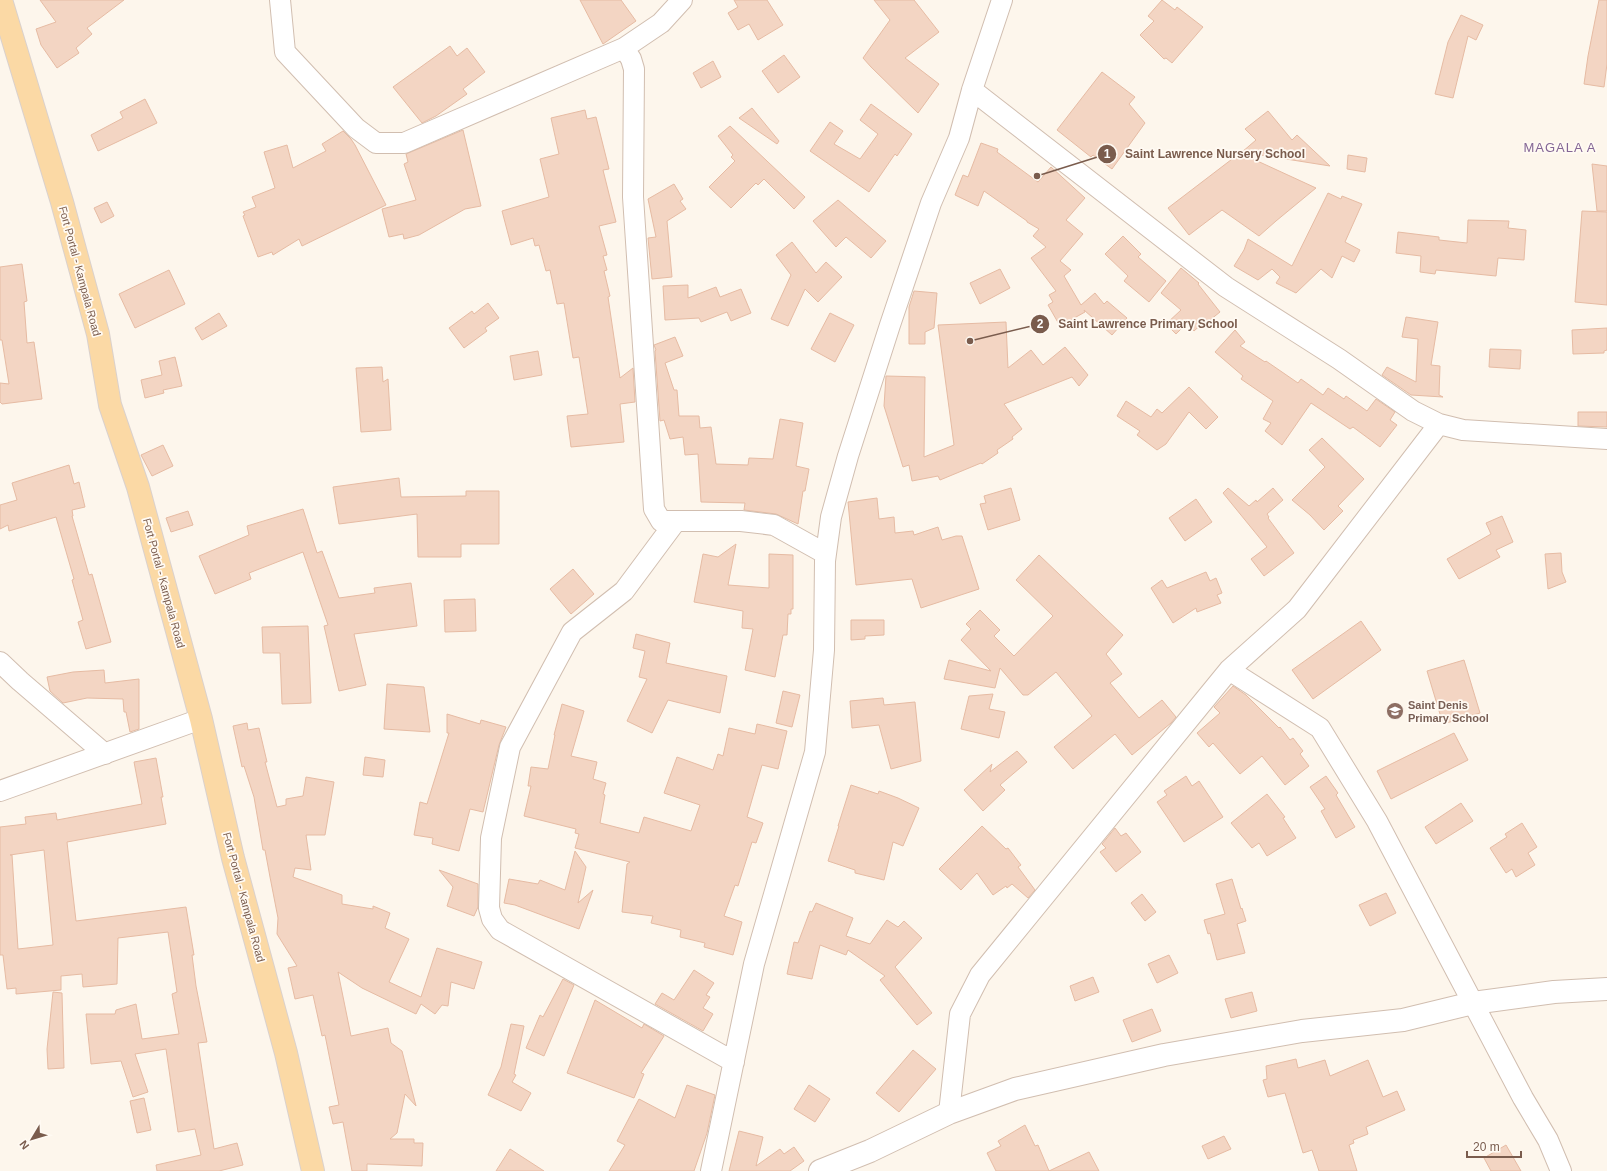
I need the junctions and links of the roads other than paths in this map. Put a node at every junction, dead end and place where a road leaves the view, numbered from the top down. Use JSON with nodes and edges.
{"nodes":[{"id":1,"x":1,"y":0,"type":"edge"},
{"id":2,"x":280,"y":0,"type":"edge"},
{"id":3,"x":682,"y":0,"type":"edge"},
{"id":4,"x":1002,"y":0,"type":"edge"},
{"id":5,"x":624,"y":48,"type":"junction"},
{"id":6,"x":972,"y":90,"type":"junction"},
{"id":7,"x":1439,"y":424,"type":"junction"},
{"id":8,"x":1607,"y":439,"type":"edge"},
{"id":9,"x":676,"y":521,"type":"junction"},
{"id":10,"x":826,"y":554,"type":"junction"},
{"id":11,"x":0,"y":662,"type":"edge"},
{"id":12,"x":1229,"y":670,"type":"junction"},
{"id":13,"x":201,"y":720,"type":"junction"},
{"id":14,"x":105,"y":754,"type":"junction"},
{"id":15,"x":0,"y":791,"type":"edge"},
{"id":16,"x":1607,"y":989,"type":"edge"},
{"id":17,"x":1473,"y":1003,"type":"junction"},
{"id":18,"x":734,"y":1062,"type":"junction"},
{"id":19,"x":949,"y":1113,"type":"junction"},
{"id":20,"x":312,"y":1171,"type":"edge"},
{"id":21,"x":711,"y":1171,"type":"edge"},
{"id":22,"x":821,"y":1171,"type":"edge"},
{"id":23,"x":1561,"y":1171,"type":"edge"}],
"edges":[{"from":1,"to":13,"type":"main road","name":"Fort Portal - Kampala Road"},
{"from":2,"to":5,"type":"street"},
{"from":3,"to":5,"type":"street"},
{"from":4,"to":6,"type":"street"},
{"from":5,"to":9,"type":"street"},
{"from":6,"to":7,"type":"street"},
{"from":6,"to":10,"type":"street"},
{"from":7,"to":8,"type":"street"},
{"from":7,"to":12,"type":"street"},
{"from":9,"to":10,"type":"street"},
{"from":9,"to":18,"type":"street"},
{"from":10,"to":18,"type":"street"},
{"from":11,"to":14,"type":"street"},
{"from":12,"to":17,"type":"street"},
{"from":12,"to":19,"type":"street"},
{"from":13,"to":14,"type":"street"},
{"from":13,"to":20,"type":"main road","name":"Fort Portal - Kampala Road"},
{"from":14,"to":15,"type":"street"},
{"from":16,"to":17,"type":"street"},
{"from":17,"to":19,"type":"street"},
{"from":17,"to":23,"type":"street"},
{"from":18,"to":21,"type":"street"},
{"from":19,"to":22,"type":"street"}]}
